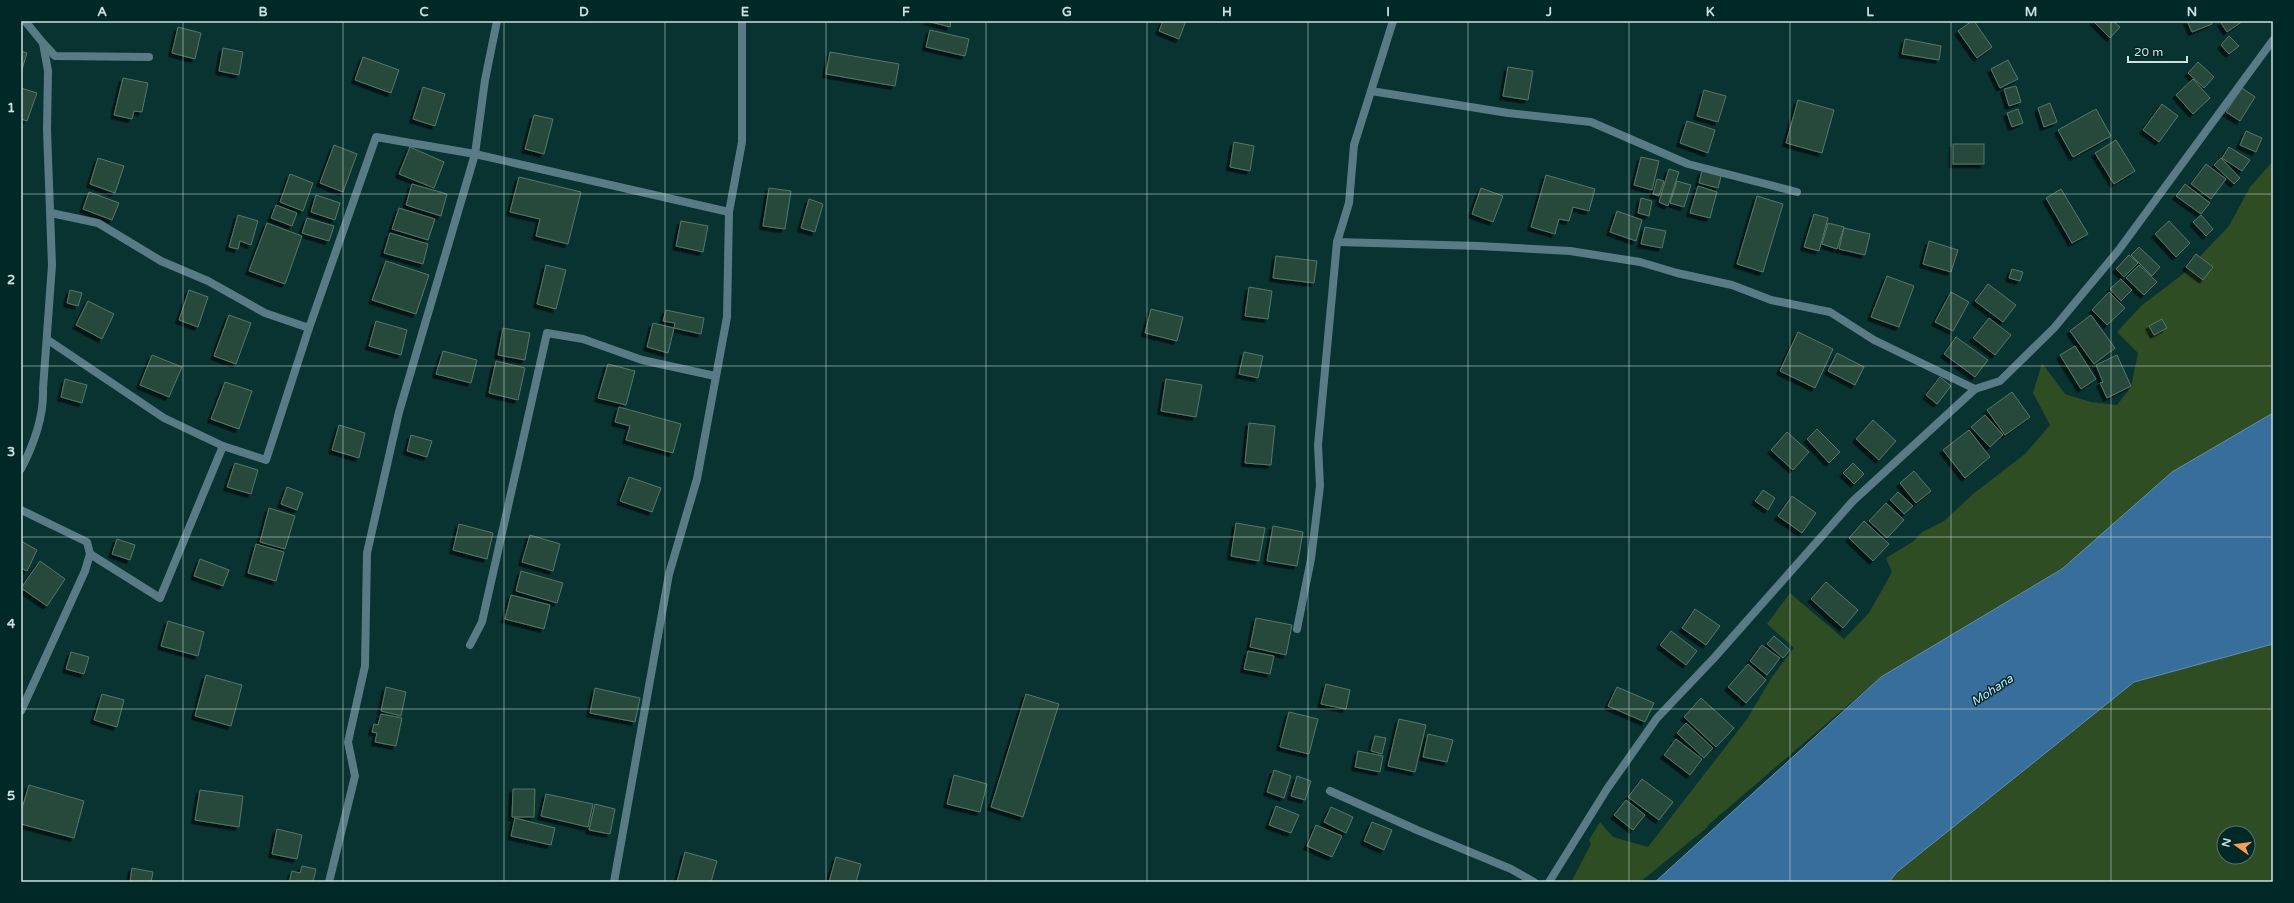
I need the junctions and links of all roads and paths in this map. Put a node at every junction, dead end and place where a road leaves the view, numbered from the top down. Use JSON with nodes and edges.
{"nodes":[{"id":1,"x":25,"y":21,"type":"edge"},
{"id":2,"x":497,"y":21,"type":"edge"},
{"id":3,"x":742,"y":21,"type":"edge"},
{"id":4,"x":1393,"y":21,"type":"edge"},
{"id":5,"x":2273,"y":40,"type":"edge"},
{"id":6,"x":43,"y":43,"type":"junction"},
{"id":7,"x":149,"y":57,"type":"dead end"},
{"id":8,"x":1371,"y":91,"type":"junction"},
{"id":9,"x":475,"y":154,"type":"junction"},
{"id":10,"x":1797,"y":192,"type":"dead end"},
{"id":11,"x":729,"y":212,"type":"junction"},
{"id":12,"x":51,"y":213,"type":"junction"},
{"id":13,"x":1337,"y":242,"type":"junction"},
{"id":14,"x":309,"y":328,"type":"junction"},
{"id":15,"x":48,"y":340,"type":"junction"},
{"id":16,"x":715,"y":376,"type":"junction"},
{"id":17,"x":1975,"y":389,"type":"junction"},
{"id":18,"x":224,"y":446,"type":"junction"},
{"id":19,"x":21,"y":469,"type":"edge"},
{"id":20,"x":21,"y":510,"type":"edge"},
{"id":21,"x":90,"y":554,"type":"junction"},
{"id":22,"x":1297,"y":629,"type":"dead end"},
{"id":23,"x":470,"y":645,"type":"dead end"},
{"id":24,"x":21,"y":711,"type":"edge"},
{"id":25,"x":1330,"y":791,"type":"dead end"},
{"id":26,"x":329,"y":882,"type":"edge"},
{"id":27,"x":614,"y":882,"type":"edge"},
{"id":28,"x":1534,"y":882,"type":"edge"},
{"id":29,"x":1549,"y":882,"type":"edge"}],
"edges":[{"from":1,"to":6,"type":"street"},
{"from":2,"to":9,"type":"street"},
{"from":3,"to":11,"type":"street"},
{"from":4,"to":8,"type":"street"},
{"from":5,"to":17,"type":"street"},
{"from":6,"to":7,"type":"street"},
{"from":6,"to":12,"type":"street"},
{"from":8,"to":10,"type":"street"},
{"from":8,"to":13,"type":"street"},
{"from":9,"to":11,"type":"street"},
{"from":9,"to":14,"type":"street"},
{"from":9,"to":26,"type":"street"},
{"from":11,"to":16,"type":"street"},
{"from":12,"to":14,"type":"street"},
{"from":12,"to":15,"type":"street"},
{"from":13,"to":17,"type":"street"},
{"from":13,"to":22,"type":"street"},
{"from":14,"to":18,"type":"street"},
{"from":15,"to":18,"type":"street"},
{"from":15,"to":19,"type":"street"},
{"from":16,"to":23,"type":"street"},
{"from":16,"to":27,"type":"street"},
{"from":17,"to":29,"type":"street"},
{"from":18,"to":21,"type":"street"},
{"from":20,"to":21,"type":"street"},
{"from":21,"to":24,"type":"street"},
{"from":25,"to":28,"type":"street"}]}
